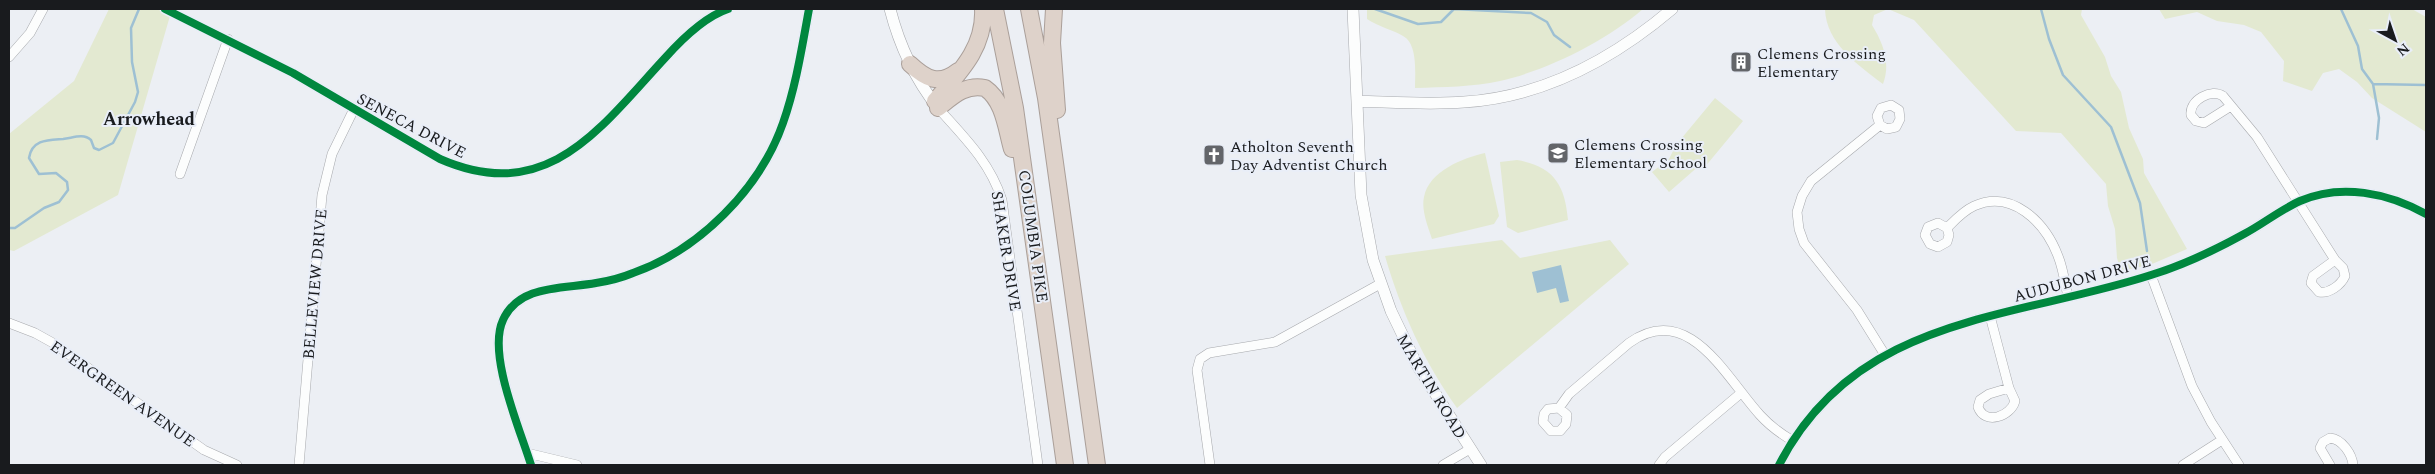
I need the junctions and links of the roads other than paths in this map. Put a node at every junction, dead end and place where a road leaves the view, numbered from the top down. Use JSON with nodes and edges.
{"nodes":[{"id":1,"x":43,"y":9,"type":"edge"},
{"id":2,"x":165,"y":9,"type":"edge"},
{"id":3,"x":728,"y":9,"type":"edge"},
{"id":4,"x":809,"y":9,"type":"edge"},
{"id":5,"x":890,"y":9,"type":"edge"},
{"id":6,"x":983,"y":9,"type":"edge"},
{"id":7,"x":995,"y":9,"type":"edge"},
{"id":8,"x":1029,"y":9,"type":"edge"},
{"id":9,"x":1054,"y":9,"type":"edge"},
{"id":10,"x":1353,"y":9,"type":"edge"},
{"id":11,"x":1672,"y":9,"type":"edge"},
{"id":12,"x":228,"y":39,"type":"junction"},
{"id":13,"x":9,"y":57,"type":"edge"},
{"id":14,"x":910,"y":64,"type":"junction"},
{"id":15,"x":965,"y":65,"type":"junction"},
{"id":16,"x":1357,"y":101,"type":"junction"},
{"id":17,"x":936,"y":105,"type":"junction"},
{"id":18,"x":2231,"y":106,"type":"dead end"},
{"id":19,"x":354,"y":109,"type":"junction"},
{"id":20,"x":1880,"y":125,"type":"dead end"},
{"id":21,"x":180,"y":174,"type":"dead end"},
{"id":22,"x":2298,"y":202,"type":"junction"},
{"id":23,"x":1030,"y":212,"type":"junction"},
{"id":24,"x":2426,"y":214,"type":"edge"},
{"id":25,"x":1947,"y":228,"type":"dead end"},
{"id":26,"x":1068,"y":254,"type":"junction"},
{"id":27,"x":2335,"y":260,"type":"dead end"},
{"id":28,"x":2151,"y":275,"type":"junction"},
{"id":29,"x":1380,"y":284,"type":"junction"},
{"id":30,"x":2068,"y":297,"type":"junction"},
{"id":31,"x":1990,"y":316,"type":"junction"},
{"id":32,"x":9,"y":323,"type":"edge"},
{"id":33,"x":1885,"y":355,"type":"junction"},
{"id":34,"x":2009,"y":388,"type":"dead end"},
{"id":35,"x":1741,"y":393,"type":"junction"},
{"id":36,"x":1559,"y":408,"type":"dead end"},
{"id":37,"x":2222,"y":440,"type":"junction"},
{"id":38,"x":1793,"y":441,"type":"junction"},
{"id":39,"x":1470,"y":449,"type":"junction"},
{"id":40,"x":527,"y":454,"type":"junction"},
{"id":41,"x":237,"y":465,"type":"edge"},
{"id":42,"x":299,"y":465,"type":"edge"},
{"id":43,"x":531,"y":465,"type":"edge"},
{"id":44,"x":577,"y":465,"type":"edge"},
{"id":45,"x":1038,"y":465,"type":"edge"},
{"id":46,"x":1065,"y":465,"type":"edge"},
{"id":47,"x":1097,"y":465,"type":"edge"},
{"id":48,"x":1210,"y":465,"type":"edge"},
{"id":49,"x":1443,"y":465,"type":"edge"},
{"id":50,"x":1481,"y":465,"type":"edge"},
{"id":51,"x":1659,"y":465,"type":"edge"},
{"id":52,"x":1779,"y":465,"type":"edge"},
{"id":53,"x":2183,"y":465,"type":"edge"},
{"id":54,"x":2239,"y":465,"type":"edge"},
{"id":55,"x":2330,"y":465,"type":"edge"},
{"id":56,"x":2354,"y":465,"type":"edge"}],
"edges":[{"from":1,"to":13,"type":"street"},
{"from":2,"to":12,"type":"street","name":"SENECA DRIVE"},
{"from":3,"to":19,"type":"street","name":"SENECA DRIVE"},
{"from":4,"to":40,"type":"street"},
{"from":5,"to":14,"type":"street","name":"SHAKER DRIVE"},
{"from":6,"to":15,"type":"highway"},
{"from":7,"to":23,"type":"highway","name":"COLUMBIA PIKE"},
{"from":8,"to":26,"type":"highway","name":"COLUMBIA PIKE"},
{"from":9,"to":26,"type":"highway"},
{"from":10,"to":16,"type":"street","name":"MARTIN ROAD"},
{"from":11,"to":16,"type":"street"},
{"from":12,"to":19,"type":"street","name":"SENECA DRIVE"},
{"from":12,"to":21,"type":"street"},
{"from":14,"to":15,"type":"highway"},
{"from":14,"to":17,"type":"street","name":"SHAKER DRIVE"},
{"from":15,"to":17,"type":"highway"},
{"from":16,"to":29,"type":"street","name":"MARTIN ROAD"},
{"from":17,"to":23,"type":"highway"},
{"from":17,"to":45,"type":"street","name":"SHAKER DRIVE"},
{"from":18,"to":22,"type":"street"},
{"from":19,"to":42,"type":"street","name":"BELLEVIEW DRIVE"},
{"from":20,"to":33,"type":"street"},
{"from":22,"to":24,"type":"street","name":"AUDUBON DRIVE"},
{"from":22,"to":27,"type":"street"},
{"from":22,"to":28,"type":"street","name":"AUDUBON DRIVE"},
{"from":23,"to":46,"type":"highway","name":"COLUMBIA PIKE"},
{"from":25,"to":30,"type":"street"},
{"from":26,"to":47,"type":"highway","name":"COLUMBIA PIKE"},
{"from":28,"to":30,"type":"street","name":"AUDUBON DRIVE"},
{"from":28,"to":37,"type":"street"},
{"from":29,"to":39,"type":"street","name":"MARTIN ROAD"},
{"from":29,"to":48,"type":"street"},
{"from":30,"to":31,"type":"street","name":"AUDUBON DRIVE"},
{"from":31,"to":33,"type":"street","name":"AUDUBON DRIVE"},
{"from":31,"to":34,"type":"street"},
{"from":32,"to":41,"type":"street","name":"EVERGREEN AVENUE"},
{"from":33,"to":38,"type":"street","name":"AUDUBON DRIVE"},
{"from":35,"to":36,"type":"street"},
{"from":35,"to":38,"type":"street"},
{"from":35,"to":51,"type":"street"},
{"from":37,"to":53,"type":"street"},
{"from":37,"to":54,"type":"street"},
{"from":38,"to":52,"type":"street","name":"AUDUBON DRIVE"},
{"from":39,"to":49,"type":"street"},
{"from":39,"to":50,"type":"street","name":"MARTIN ROAD"},
{"from":40,"to":43,"type":"street"},
{"from":40,"to":44,"type":"street"},
{"from":55,"to":56,"type":"street"}]}
